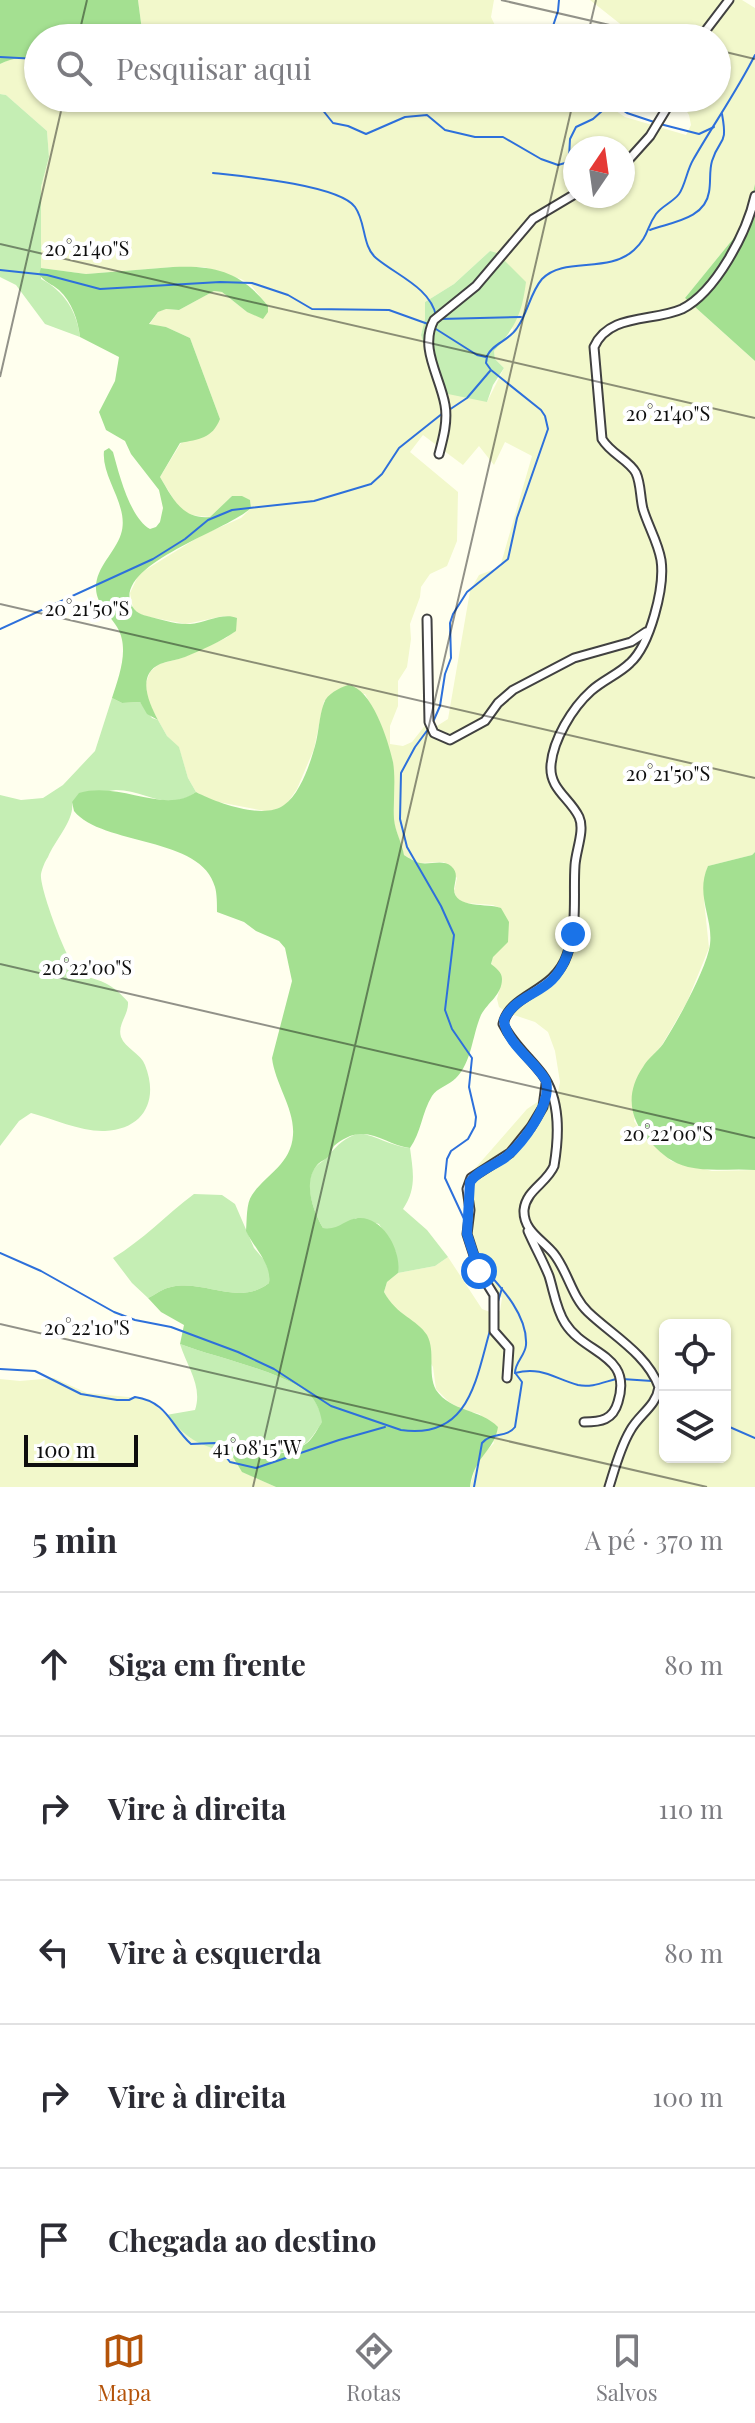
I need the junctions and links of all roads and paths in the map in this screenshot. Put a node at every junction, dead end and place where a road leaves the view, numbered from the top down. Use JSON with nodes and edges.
{"nodes":[{"id":1,"x":729,"y":0,"type":"edge"},
{"id":2,"x":711,"y":24,"type":"edge"},
{"id":3,"x":665,"y":112,"type":"edge"},
{"id":4,"x":635,"y":153,"type":"edge"},
{"id":5,"x":755,"y":196,"type":"edge"},
{"id":6,"x":563,"y":201,"type":"edge"},
{"id":7,"x":439,"y":454,"type":"dead end"},
{"id":8,"x":427,"y":619,"type":"dead end"},
{"id":9,"x":647,"y":631,"type":"junction"},
{"id":10,"x":546,"y":1082,"type":"junction"},
{"id":11,"x":527,"y":1225,"type":"junction"},
{"id":12,"x":507,"y":1378,"type":"dead end"},
{"id":13,"x":584,"y":1422,"type":"dead end"},
{"id":14,"x":609,"y":1487,"type":"edge"}],
"edges":[{"from":1,"to":2,"type":"street"},
{"from":3,"to":4,"type":"street"},
{"from":5,"to":9,"type":"street"},
{"from":6,"to":7,"type":"street"},
{"from":8,"to":9,"type":"street"},
{"from":9,"to":10,"type":"street"},
{"from":10,"to":11,"type":"street"},
{"from":10,"to":12,"type":"street"},
{"from":11,"to":13,"type":"street"},
{"from":11,"to":14,"type":"street"}]}
